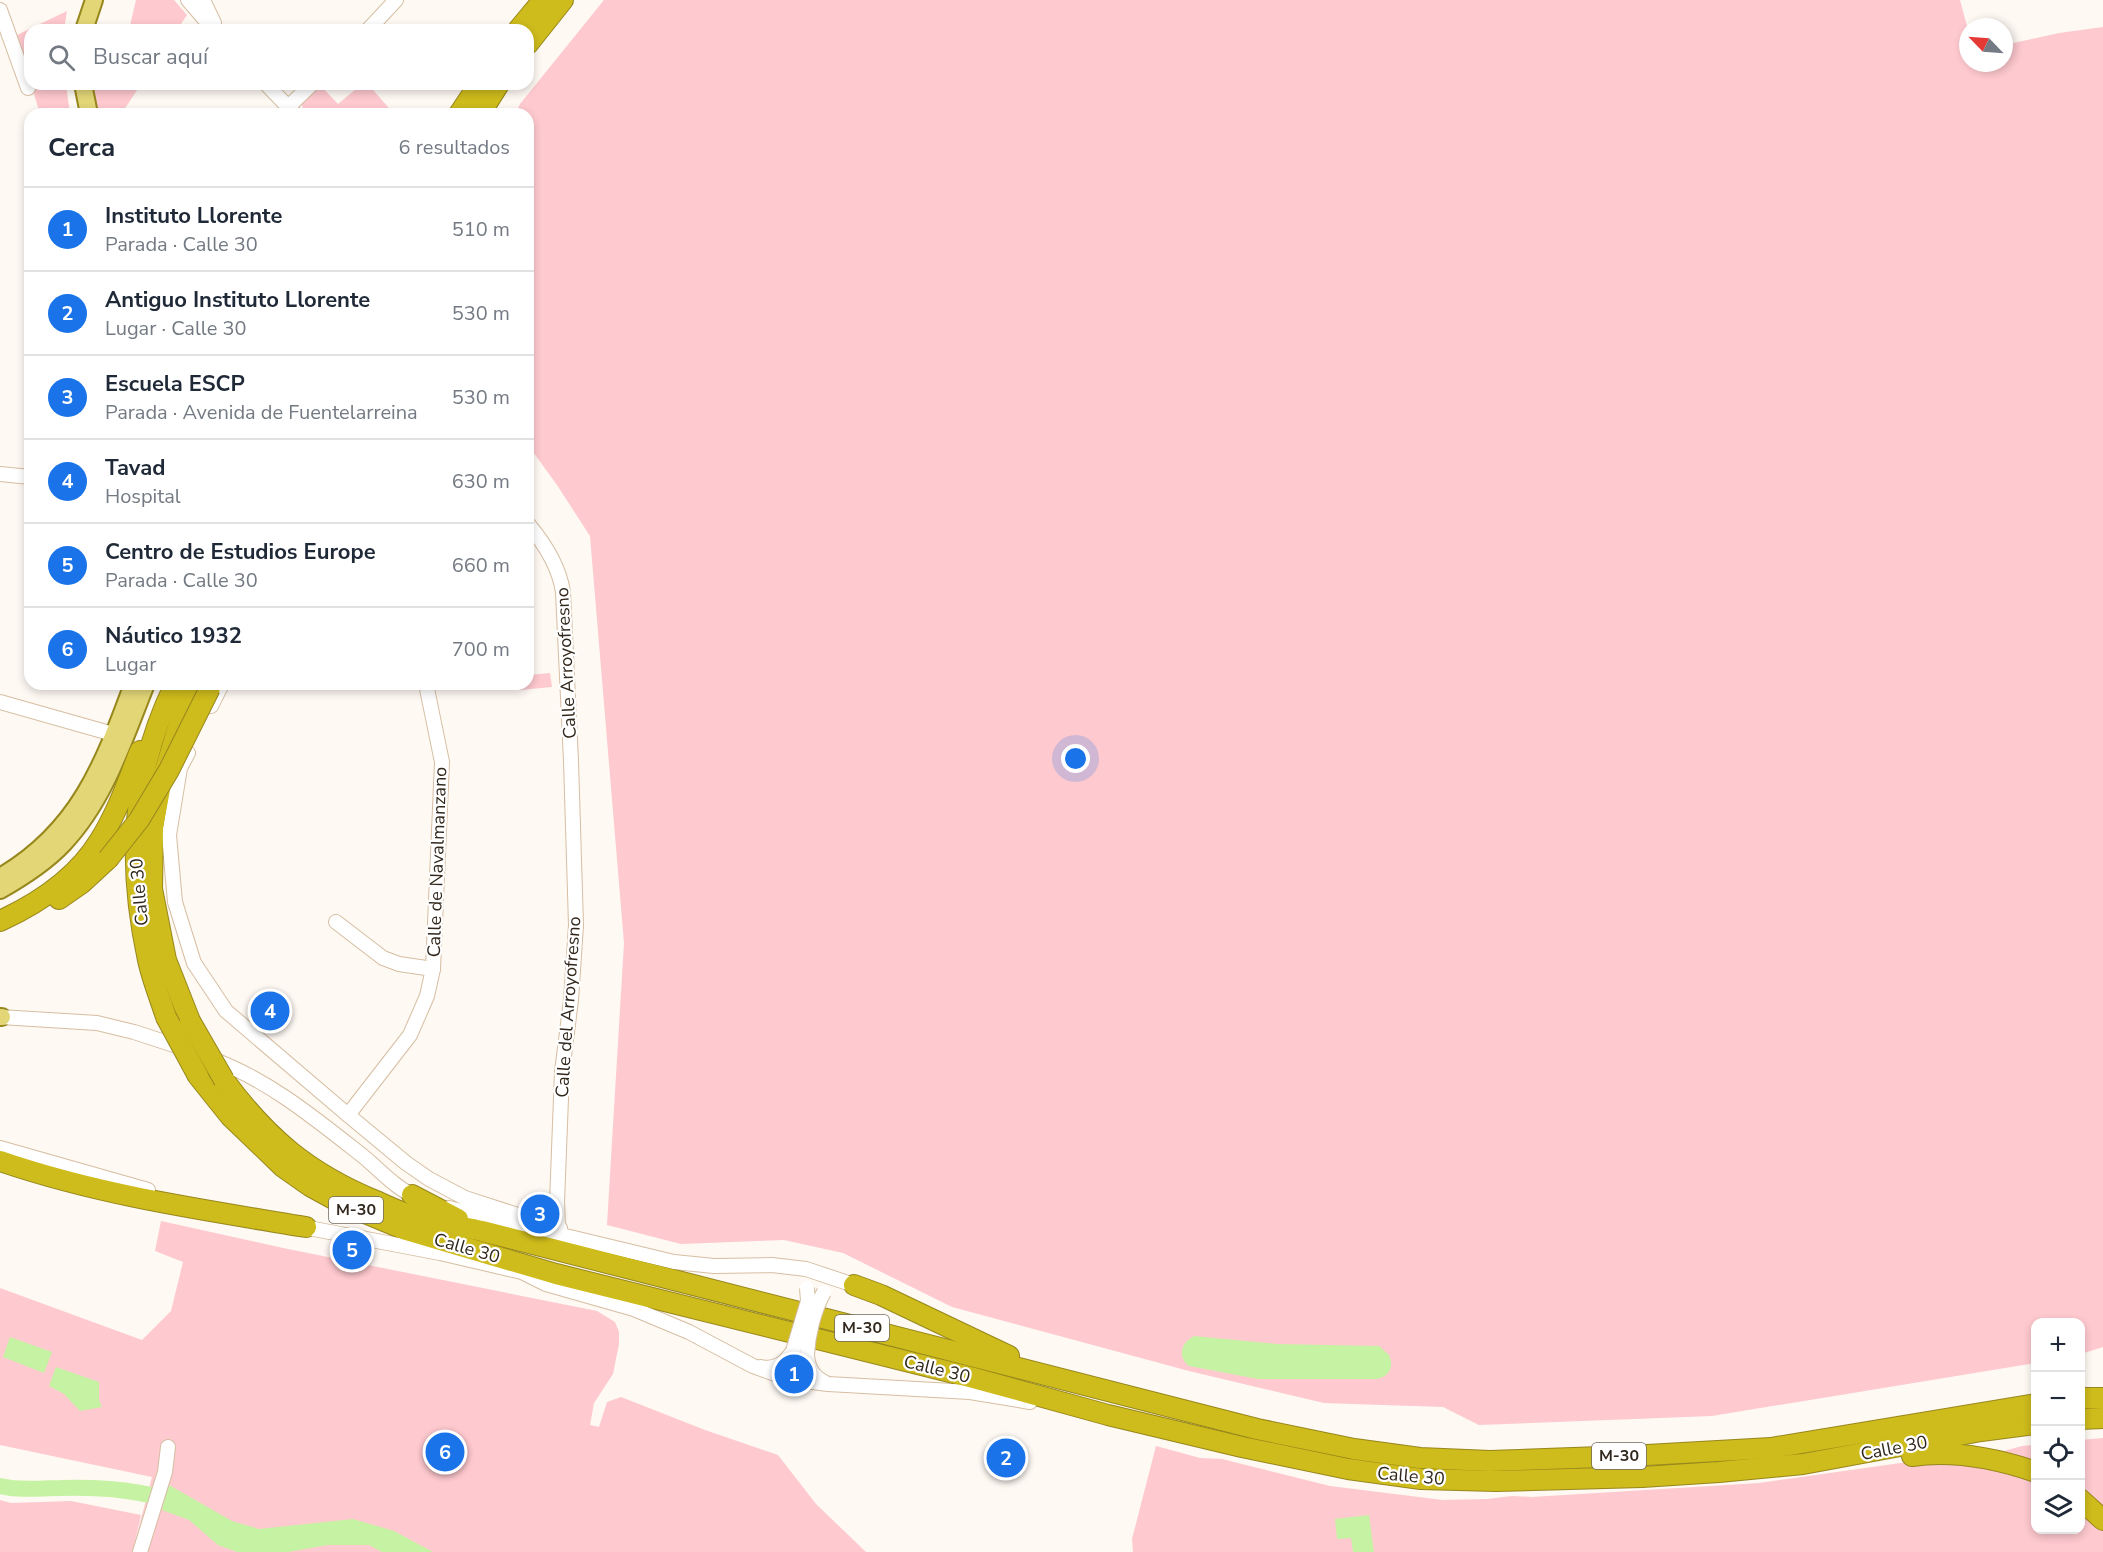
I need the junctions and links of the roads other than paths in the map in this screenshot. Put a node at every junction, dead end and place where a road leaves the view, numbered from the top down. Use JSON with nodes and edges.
{"nodes":[{"id":1,"x":81,"y":0,"type":"edge"},
{"id":2,"x":94,"y":0,"type":"edge"},
{"id":3,"x":188,"y":0,"type":"edge"},
{"id":4,"x":203,"y":0,"type":"edge"},
{"id":5,"x":396,"y":0,"type":"edge"},
{"id":6,"x":543,"y":0,"type":"edge"},
{"id":7,"x":564,"y":0,"type":"edge"},
{"id":8,"x":0,"y":10,"type":"edge"},
{"id":9,"x":75,"y":24,"type":"edge"},
{"id":10,"x":86,"y":24,"type":"edge"},
{"id":11,"x":210,"y":24,"type":"edge"},
{"id":12,"x":213,"y":24,"type":"edge"},
{"id":13,"x":374,"y":24,"type":"edge"},
{"id":14,"x":523,"y":24,"type":"edge"},
{"id":15,"x":534,"y":37,"type":"edge"},
{"id":16,"x":24,"y":77,"type":"edge"},
{"id":17,"x":73,"y":90,"type":"edge"},
{"id":18,"x":83,"y":90,"type":"edge"},
{"id":19,"x":272,"y":90,"type":"edge"},
{"id":20,"x":307,"y":90,"type":"edge"},
{"id":21,"x":475,"y":90,"type":"edge"},
{"id":22,"x":496,"y":90,"type":"edge"},
{"id":23,"x":77,"y":108,"type":"edge"},
{"id":24,"x":88,"y":108,"type":"edge"},
{"id":25,"x":289,"y":108,"type":"edge"},
{"id":26,"x":293,"y":108,"type":"edge"},
{"id":27,"x":463,"y":108,"type":"edge"},
{"id":28,"x":484,"y":108,"type":"edge"},
{"id":29,"x":0,"y":474,"type":"edge"},
{"id":30,"x":24,"y":476,"type":"edge"},
{"id":31,"x":534,"y":533,"type":"edge"},
{"id":32,"x":131,"y":690,"type":"edge"},
{"id":33,"x":143,"y":690,"type":"edge"},
{"id":34,"x":172,"y":690,"type":"edge"},
{"id":35,"x":202,"y":690,"type":"edge"},
{"id":36,"x":208,"y":690,"type":"edge"},
{"id":37,"x":208,"y":690,"type":"edge"},
{"id":38,"x":427,"y":690,"type":"edge"},
{"id":39,"x":6,"y":704,"type":"edge"},
{"id":40,"x":160,"y":715,"type":"junction"},
{"id":41,"x":0,"y":717,"type":"edge"},
{"id":42,"x":113,"y":734,"type":"junction"},
{"id":43,"x":573,"y":811,"type":"joint"},
{"id":44,"x":0,"y":877,"type":"edge"},
{"id":45,"x":0,"y":890,"type":"edge"},
{"id":46,"x":12,"y":919,"type":"edge"},
{"id":47,"x":336,"y":922,"type":"dead end"},
{"id":48,"x":0,"y":933,"type":"edge"},
{"id":49,"x":433,"y":969,"type":"junction"},
{"id":50,"x":0,"y":1019,"type":"edge"},
{"id":51,"x":348,"y":1115,"type":"junction"},
{"id":52,"x":0,"y":1146,"type":"edge"},
{"id":53,"x":0,"y":1161,"type":"edge"},
{"id":54,"x":412,"y":1196,"type":"junction"},
{"id":55,"x":466,"y":1213,"type":"junction"},
{"id":56,"x":524,"y":1217,"type":"junction"},
{"id":57,"x":553,"y":1224,"type":"junction"},
{"id":58,"x":306,"y":1227,"type":"junction"},
{"id":59,"x":482,"y":1231,"type":"junction"},
{"id":60,"x":575,"y":1237,"type":"junction"},
{"id":61,"x":772,"y":1265,"type":"junction"},
{"id":62,"x":522,"y":1272,"type":"junction"},
{"id":63,"x":556,"y":1274,"type":"junction"},
{"id":64,"x":854,"y":1285,"type":"junction"},
{"id":65,"x":800,"y":1353,"type":"junction"},
{"id":66,"x":753,"y":1366,"type":"junction"},
{"id":67,"x":828,"y":1384,"type":"junction"},
{"id":68,"x":1133,"y":1398,"type":"junction"},
{"id":69,"x":2085,"y":1398,"type":"edge"},
{"id":70,"x":2103,"y":1398,"type":"edge"},
{"id":71,"x":1030,"y":1402,"type":"joint"},
{"id":72,"x":1068,"y":1404,"type":"junction"},
{"id":73,"x":2031,"y":1405,"type":"edge"},
{"id":74,"x":2103,"y":1418,"type":"edge"},
{"id":75,"x":2085,"y":1419,"type":"edge"},
{"id":76,"x":2031,"y":1425,"type":"edge"},
{"id":77,"x":168,"y":1447,"type":"dead end"},
{"id":78,"x":1803,"y":1464,"type":"junction"},
{"id":79,"x":2031,"y":1470,"type":"edge"},
{"id":80,"x":2085,"y":1504,"type":"edge"},
{"id":81,"x":2103,"y":1520,"type":"edge"},
{"id":82,"x":140,"y":1552,"type":"edge"}],
"edges":[{"from":1,"to":9,"type":"main road"},
{"from":2,"to":10,"type":"main road"},
{"from":3,"to":11,"type":"street"},
{"from":4,"to":12,"type":"street"},
{"from":5,"to":13,"type":"street"},
{"from":6,"to":14,"type":"highway"},
{"from":7,"to":15,"type":"highway"},
{"from":8,"to":16,"type":"street"},
{"from":17,"to":23,"type":"main road"},
{"from":18,"to":24,"type":"main road"},
{"from":19,"to":25,"type":"street"},
{"from":20,"to":26,"type":"street"},
{"from":21,"to":27,"type":"highway"},
{"from":22,"to":28,"type":"highway"},
{"from":29,"to":30,"type":"street"},
{"from":31,"to":43,"type":"street","name":"Calle Arroyofresno"},
{"from":32,"to":42,"type":"main road"},
{"from":33,"to":45,"type":"main road"},
{"from":34,"to":40,"type":"highway","name":"Calle 30","number":"M-30"},
{"from":35,"to":59,"type":"highway","name":"Calle 30","number":"M-30","bridge":true},
{"from":36,"to":46,"type":"highway","bridge":true},
{"from":37,"to":51,"type":"street"},
{"from":38,"to":49,"type":"street","name":"Calle de Navalmanzano"},
{"from":39,"to":41,"type":"street"},
{"from":39,"to":42,"type":"street"},
{"from":40,"to":46,"type":"highway"},
{"from":40,"to":63,"type":"highway","name":"Calle 30","number":"M-30","bridge":true},
{"from":42,"to":44,"type":"main road"},
{"from":43,"to":57,"type":"street","name":"Calle del Arroyofresno"},
{"from":46,"to":48,"type":"highway"},
{"from":47,"to":49,"type":"street","name":"Calle de Navalmanzano"},
{"from":49,"to":51,"type":"street","name":"Calle de Navalmanzano"},
{"from":50,"to":54,"type":"street"},
{"from":51,"to":56,"type":"street"},
{"from":52,"to":58,"type":"street"},
{"from":53,"to":58,"type":"highway"},
{"from":54,"to":55,"type":"street"},
{"from":54,"to":59,"type":"highway"},
{"from":55,"to":56,"type":"street"},
{"from":55,"to":60,"type":"street"},
{"from":56,"to":57,"type":"street"},
{"from":57,"to":60,"type":"street"},
{"from":58,"to":62,"type":"street"},
{"from":59,"to":68,"type":"highway","name":"Calle 30","number":"M-30"},
{"from":60,"to":61,"type":"street"},
{"from":61,"to":64,"type":"street"},
{"from":61,"to":65,"type":"street","bridge":true},
{"from":62,"to":63,"type":"highway"},
{"from":62,"to":66,"type":"street"},
{"from":63,"to":72,"type":"highway","name":"Calle 30","number":"M-30"},
{"from":64,"to":65,"type":"street","bridge":true},
{"from":64,"to":68,"type":"highway"},
{"from":65,"to":66,"type":"street"},
{"from":65,"to":67,"type":"street"},
{"from":66,"to":67,"type":"street"},
{"from":67,"to":71,"type":"street"},
{"from":68,"to":73,"type":"highway","name":"Calle 30","number":"M-30"},
{"from":69,"to":70,"type":"highway"},
{"from":71,"to":72,"type":"highway"},
{"from":72,"to":78,"type":"highway","name":"Calle 30","number":"M-30"},
{"from":74,"to":75,"type":"highway"},
{"from":76,"to":78,"type":"highway","name":"Calle 30","number":"M-30"},
{"from":77,"to":82,"type":"street"},
{"from":78,"to":79,"type":"highway"},
{"from":80,"to":81,"type":"highway"}]}
